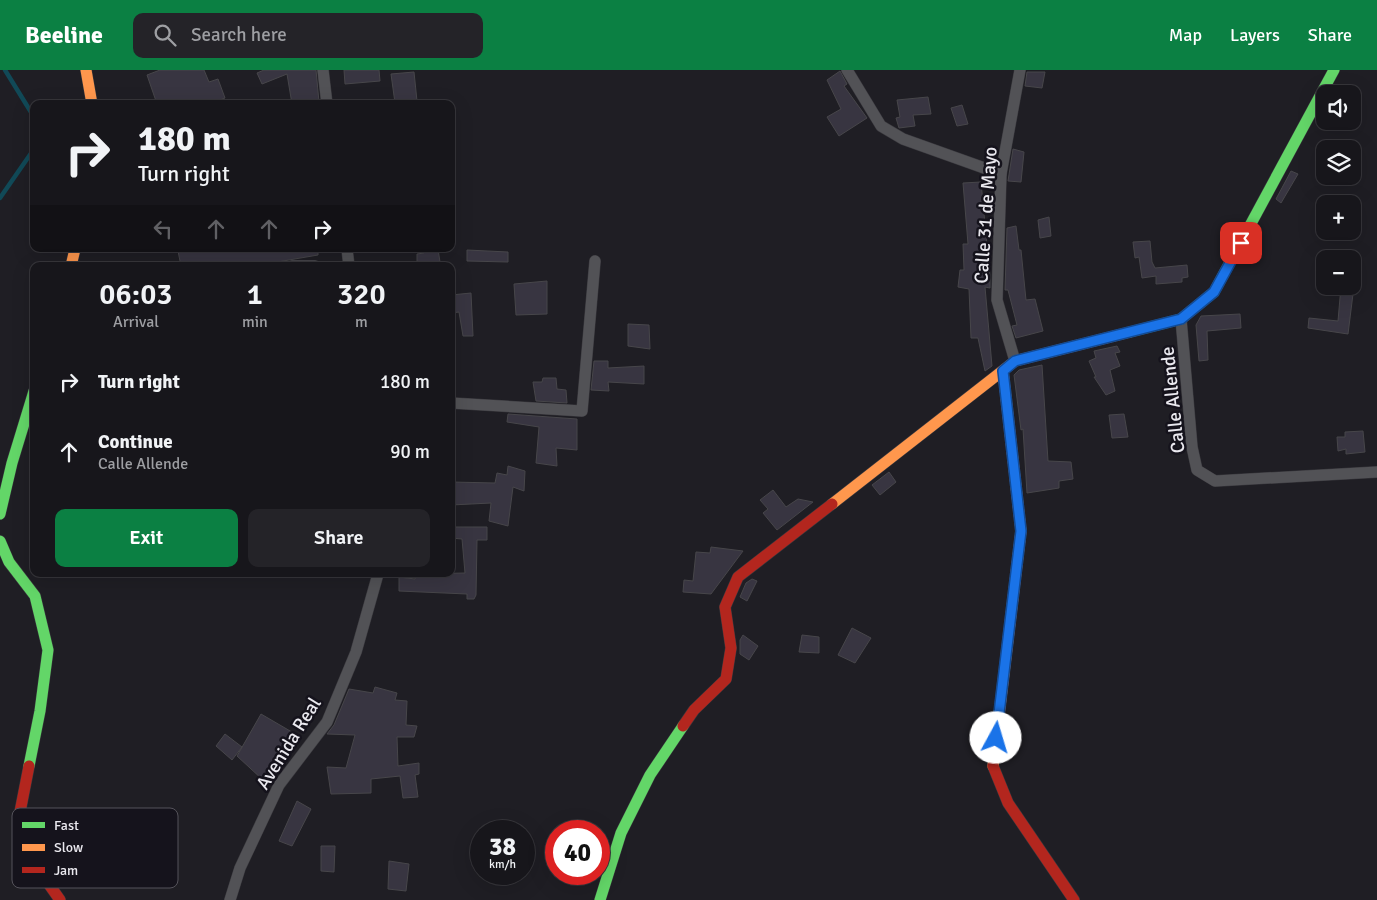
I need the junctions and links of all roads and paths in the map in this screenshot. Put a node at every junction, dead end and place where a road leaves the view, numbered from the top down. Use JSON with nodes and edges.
{"nodes":[{"id":1,"x":86,"y":70,"type":"edge"},
{"id":2,"x":323,"y":70,"type":"edge"},
{"id":3,"x":847,"y":70,"type":"edge"},
{"id":4,"x":1020,"y":70,"type":"edge"},
{"id":5,"x":1334,"y":70,"type":"edge"},
{"id":6,"x":91,"y":100,"type":"edge"},
{"id":7,"x":327,"y":100,"type":"edge"},
{"id":8,"x":1002,"y":174,"type":"junction"},
{"id":9,"x":595,"y":262,"type":"dead end"},
{"id":10,"x":1181,"y":319,"type":"junction"},
{"id":11,"x":1015,"y":361,"type":"junction"},
{"id":12,"x":1003,"y":371,"type":"junction"},
{"id":13,"x":455,"y":403,"type":"edge"},
{"id":14,"x":30,"y":404,"type":"edge"},
{"id":15,"x":1377,"y":472,"type":"edge"},
{"id":16,"x":0,"y":514,"type":"edge"},
{"id":17,"x":0,"y":541,"type":"edge"},
{"id":18,"x":377,"y":577,"type":"edge"},
{"id":19,"x":21,"y":808,"type":"edge"},
{"id":20,"x":52,"y":888,"type":"edge"},
{"id":21,"x":60,"y":900,"type":"edge"},
{"id":22,"x":230,"y":900,"type":"edge"},
{"id":23,"x":600,"y":900,"type":"edge"},
{"id":24,"x":1074,"y":900,"type":"edge"}],
"edges":[{"from":1,"to":6,"type":"street"},
{"from":2,"to":7,"type":"street"},
{"from":3,"to":8,"type":"street"},
{"from":4,"to":8,"type":"street","name":"Calle 31 de Mayo"},
{"from":5,"to":10,"type":"street","name":"Calle Allende"},
{"from":8,"to":11,"type":"street","name":"Calle 31 de Mayo"},
{"from":9,"to":13,"type":"street"},
{"from":10,"to":11,"type":"street"},
{"from":10,"to":15,"type":"street","name":"Calle Allende"},
{"from":11,"to":12,"type":"street"},
{"from":12,"to":23,"type":"street"},
{"from":12,"to":24,"type":"street"},
{"from":14,"to":16,"type":"street"},
{"from":17,"to":19,"type":"street"},
{"from":18,"to":22,"type":"street","name":"Avenida Real"},
{"from":20,"to":21,"type":"street"}]}
